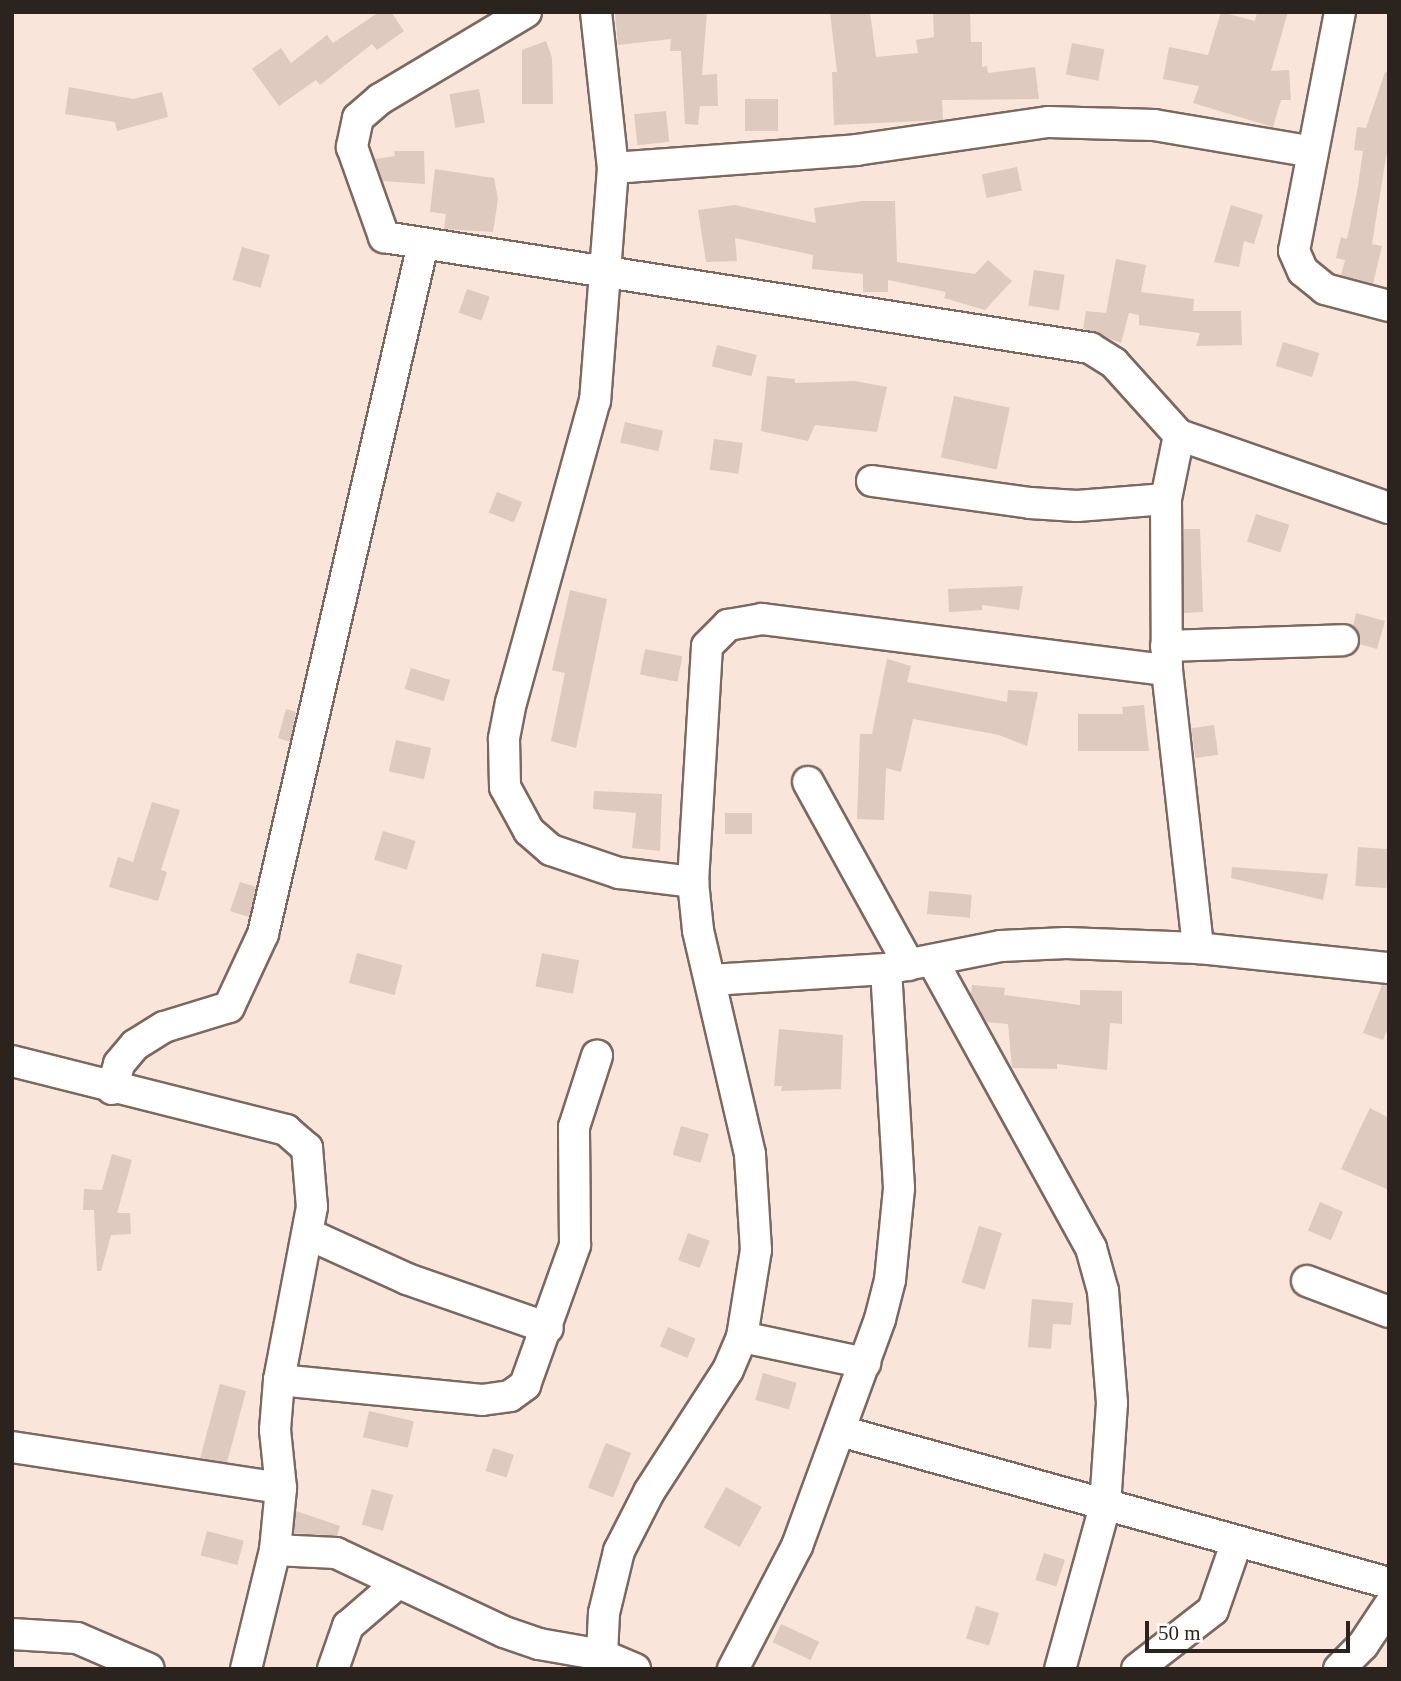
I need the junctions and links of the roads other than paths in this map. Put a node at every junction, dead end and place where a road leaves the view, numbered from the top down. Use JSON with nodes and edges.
{"nodes":[{"id":1,"x":526,"y":12,"type":"edge"},
{"id":2,"x":596,"y":12,"type":"edge"},
{"id":3,"x":1340,"y":12,"type":"edge"},
{"id":4,"x":1313,"y":152,"type":"junction"},
{"id":5,"x":613,"y":168,"type":"junction"},
{"id":6,"x":423,"y":244,"type":"junction"},
{"id":7,"x":608,"y":272,"type":"junction"},
{"id":8,"x":1389,"y":306,"type":"edge"},
{"id":9,"x":1179,"y":435,"type":"junction"},
{"id":10,"x":872,"y":481,"type":"dead end"},
{"id":11,"x":1166,"y":499,"type":"junction"},
{"id":12,"x":1389,"y":508,"type":"edge"},
{"id":13,"x":1343,"y":640,"type":"dead end"},
{"id":14,"x":1166,"y":658,"type":"junction"},
{"id":15,"x":808,"y":782,"type":"dead end"},
{"id":16,"x":693,"y":882,"type":"junction"},
{"id":17,"x":1198,"y":947,"type":"junction"},
{"id":18,"x":909,"y":964,"type":"junction"},
{"id":19,"x":1389,"y":968,"type":"edge"},
{"id":20,"x":711,"y":980,"type":"junction"},
{"id":21,"x":597,"y":1056,"type":"dead end"},
{"id":22,"x":12,"y":1061,"type":"edge"},
{"id":23,"x":111,"y":1089,"type":"junction"},
{"id":24,"x":308,"y":1234,"type":"junction"},
{"id":25,"x":1307,"y":1281,"type":"dead end"},
{"id":26,"x":1389,"y":1312,"type":"edge"},
{"id":27,"x":548,"y":1328,"type":"junction"},
{"id":28,"x":742,"y":1337,"type":"junction"},
{"id":29,"x":865,"y":1363,"type":"junction"},
{"id":30,"x":279,"y":1380,"type":"junction"},
{"id":31,"x":840,"y":1431,"type":"junction"},
{"id":32,"x":12,"y":1447,"type":"edge"},
{"id":33,"x":282,"y":1488,"type":"junction"},
{"id":34,"x":1105,"y":1506,"type":"junction"},
{"id":35,"x":1236,"y":1544,"type":"junction"},
{"id":36,"x":275,"y":1550,"type":"junction"},
{"id":37,"x":398,"y":1583,"type":"junction"},
{"id":38,"x":1389,"y":1583,"type":"edge"},
{"id":39,"x":1389,"y":1606,"type":"edge"},
{"id":40,"x":12,"y":1634,"type":"edge"},
{"id":41,"x":602,"y":1655,"type":"junction"},
{"id":42,"x":149,"y":1669,"type":"edge"},
{"id":43,"x":246,"y":1669,"type":"edge"},
{"id":44,"x":333,"y":1669,"type":"edge"},
{"id":45,"x":635,"y":1669,"type":"edge"},
{"id":46,"x":733,"y":1669,"type":"edge"},
{"id":47,"x":1060,"y":1669,"type":"edge"},
{"id":48,"x":1137,"y":1669,"type":"edge"},
{"id":49,"x":1339,"y":1669,"type":"edge"}],
"edges":[{"from":1,"to":6,"type":"street"},
{"from":2,"to":5,"type":"street"},
{"from":3,"to":4,"type":"street"},
{"from":4,"to":5,"type":"street"},
{"from":4,"to":8,"type":"street"},
{"from":5,"to":7,"type":"street"},
{"from":6,"to":7,"type":"street"},
{"from":6,"to":23,"type":"street"},
{"from":7,"to":9,"type":"street"},
{"from":7,"to":16,"type":"street"},
{"from":9,"to":11,"type":"street"},
{"from":9,"to":12,"type":"street"},
{"from":10,"to":11,"type":"street"},
{"from":11,"to":14,"type":"street"},
{"from":13,"to":14,"type":"street"},
{"from":14,"to":16,"type":"street"},
{"from":14,"to":17,"type":"street"},
{"from":15,"to":18,"type":"street"},
{"from":16,"to":20,"type":"street"},
{"from":17,"to":18,"type":"street"},
{"from":17,"to":19,"type":"street"},
{"from":18,"to":20,"type":"street"},
{"from":18,"to":29,"type":"street"},
{"from":18,"to":34,"type":"street"},
{"from":20,"to":28,"type":"street"},
{"from":21,"to":27,"type":"street"},
{"from":22,"to":23,"type":"street"},
{"from":23,"to":24,"type":"street"},
{"from":24,"to":27,"type":"street"},
{"from":24,"to":30,"type":"street"},
{"from":25,"to":26,"type":"street"},
{"from":27,"to":30,"type":"street"},
{"from":28,"to":29,"type":"street"},
{"from":28,"to":41,"type":"street"},
{"from":29,"to":31,"type":"street"},
{"from":30,"to":33,"type":"street"},
{"from":31,"to":34,"type":"street"},
{"from":31,"to":46,"type":"street"},
{"from":32,"to":33,"type":"street"},
{"from":33,"to":36,"type":"street"},
{"from":34,"to":35,"type":"street"},
{"from":34,"to":47,"type":"street"},
{"from":35,"to":38,"type":"street"},
{"from":35,"to":48,"type":"street"},
{"from":36,"to":37,"type":"street"},
{"from":36,"to":43,"type":"street"},
{"from":37,"to":41,"type":"street"},
{"from":37,"to":44,"type":"street"},
{"from":39,"to":49,"type":"street"},
{"from":40,"to":42,"type":"street"},
{"from":41,"to":45,"type":"street"}]}
